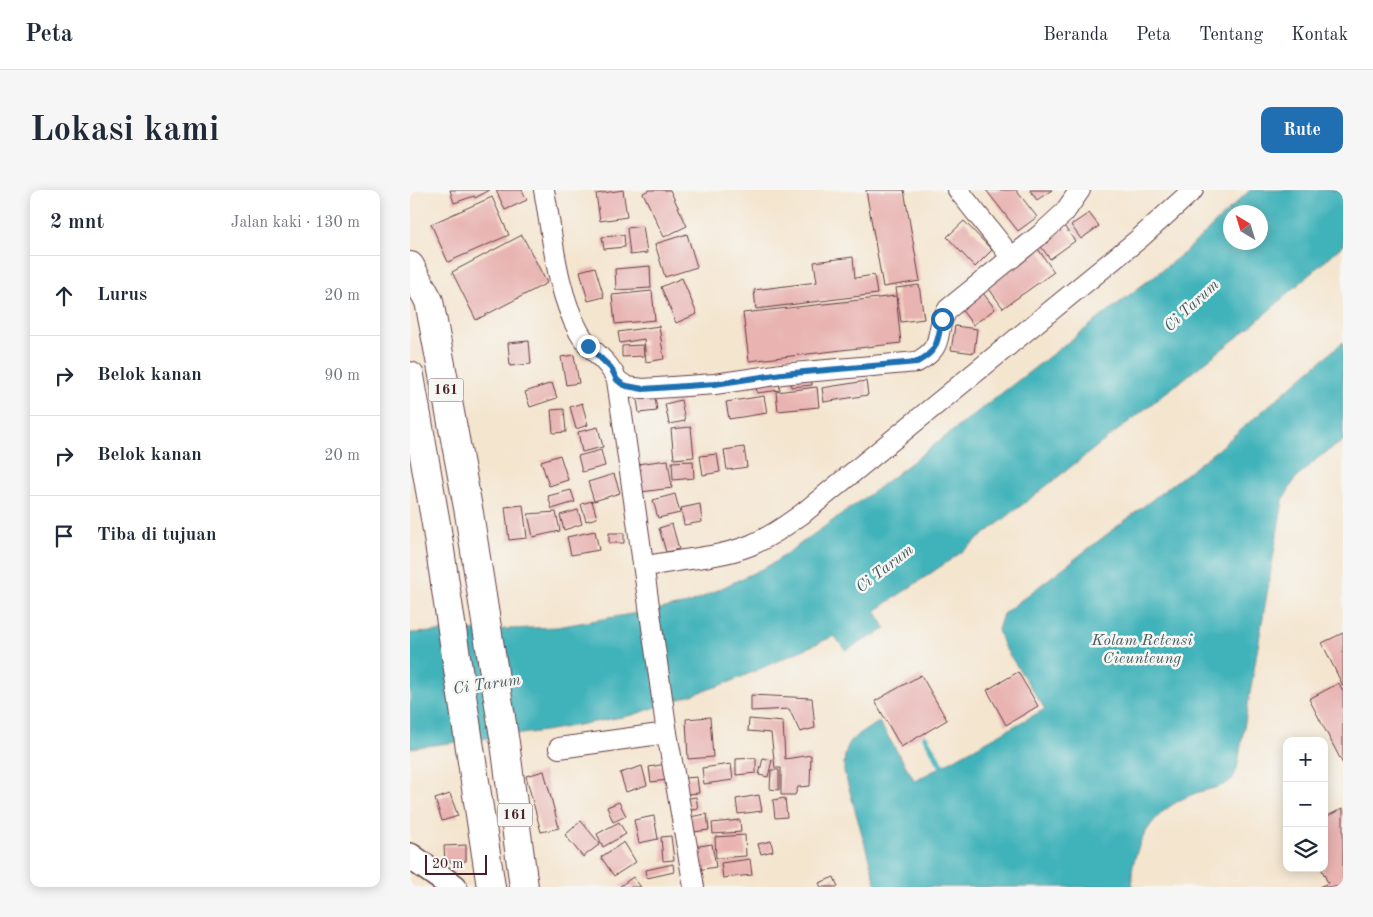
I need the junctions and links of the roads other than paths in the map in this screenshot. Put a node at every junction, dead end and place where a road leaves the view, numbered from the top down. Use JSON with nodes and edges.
{"nodes":[{"id":1,"x":544,"y":190,"type":"edge"},
{"id":2,"x":958,"y":190,"type":"edge"},
{"id":3,"x":1193,"y":190,"type":"edge"},
{"id":4,"x":1074,"y":193,"type":"edge"},
{"id":5,"x":1012,"y":258,"type":"junction"},
{"id":6,"x":410,"y":270,"type":"edge"},
{"id":7,"x":410,"y":376,"type":"edge"},
{"id":8,"x":617,"y":380,"type":"junction"},
{"id":9,"x":416,"y":449,"type":"edge"},
{"id":10,"x":646,"y":577,"type":"junction"},
{"id":11,"x":668,"y":733,"type":"junction"},
{"id":12,"x":559,"y":748,"type":"dead end"},
{"id":13,"x":410,"y":856,"type":"edge"},
{"id":14,"x":454,"y":887,"type":"edge"},
{"id":15,"x":490,"y":887,"type":"edge"},
{"id":16,"x":524,"y":887,"type":"edge"},
{"id":17,"x":694,"y":887,"type":"edge"}],
"edges":[{"from":1,"to":8,"type":"street"},
{"from":2,"to":5,"type":"street"},
{"from":3,"to":10,"type":"street"},
{"from":4,"to":5,"type":"street"},
{"from":5,"to":8,"type":"street"},
{"from":6,"to":16,"type":"main road","number":"161"},
{"from":7,"to":9,"type":"main road","number":"161"},
{"from":8,"to":10,"type":"street"},
{"from":9,"to":15,"type":"main road","number":"161"},
{"from":10,"to":11,"type":"street"},
{"from":11,"to":12,"type":"street"},
{"from":11,"to":17,"type":"street"},
{"from":13,"to":14,"type":"street"}]}
